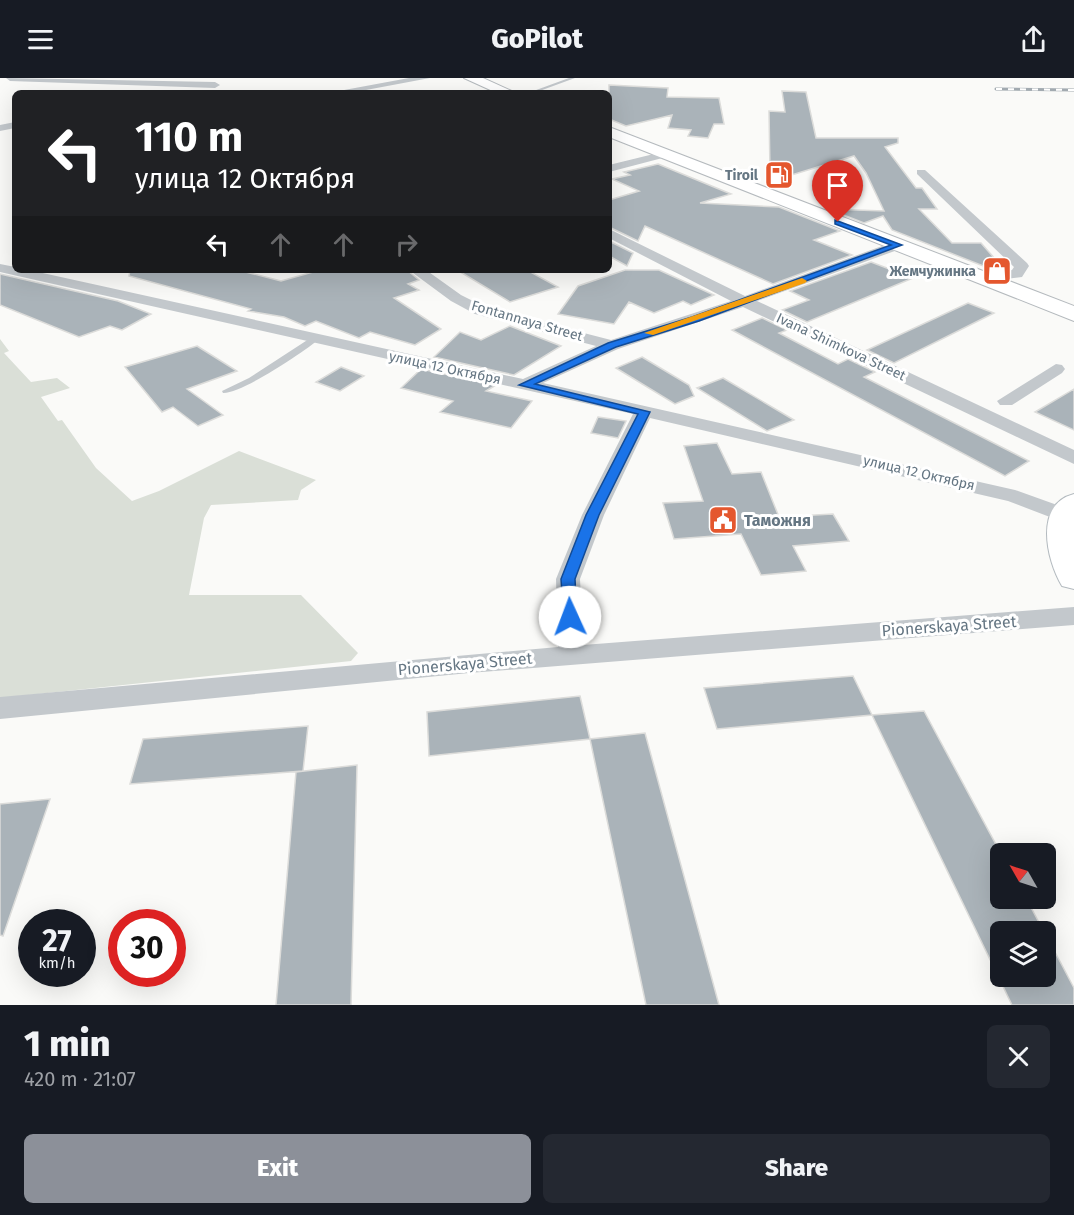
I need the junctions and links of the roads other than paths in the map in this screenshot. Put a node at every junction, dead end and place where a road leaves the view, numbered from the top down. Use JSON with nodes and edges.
{"nodes":[{"id":1,"x":10,"y":78,"type":"edge"},
{"id":2,"x":226,"y":78,"type":"edge"},
{"id":3,"x":426,"y":78,"type":"edge"},
{"id":4,"x":471,"y":78,"type":"edge"},
{"id":5,"x":573,"y":78,"type":"edge"},
{"id":6,"x":34,"y":79,"type":"edge"},
{"id":7,"x":215,"y":85,"type":"junction"},
{"id":8,"x":208,"y":90,"type":"edge"},
{"id":9,"x":352,"y":90,"type":"edge"},
{"id":10,"x":501,"y":90,"type":"edge"},
{"id":11,"x":539,"y":90,"type":"edge"},
{"id":12,"x":612,"y":133,"type":"edge"},
{"id":13,"x":666,"y":154,"type":"junction"},
{"id":14,"x":612,"y":168,"type":"edge"},
{"id":15,"x":921,"y":172,"type":"dead end"},
{"id":16,"x":612,"y":235,"type":"edge"},
{"id":17,"x":898,"y":245,"type":"junction"},
{"id":18,"x":30,"y":273,"type":"edge"},
{"id":19,"x":420,"y":273,"type":"edge"},
{"id":20,"x":985,"y":279,"type":"junction"},
{"id":21,"x":744,"y":301,"type":"junction"},
{"id":22,"x":1074,"y":314,"type":"edge"},
{"id":23,"x":315,"y":339,"type":"junction"},
{"id":24,"x":612,"y":345,"type":"junction"},
{"id":25,"x":1056,"y":369,"type":"dead end"},
{"id":26,"x":525,"y":385,"type":"junction"},
{"id":27,"x":226,"y":391,"type":"dead end"},
{"id":28,"x":1006,"y":401,"type":"dead end"},
{"id":29,"x":644,"y":412,"type":"junction"},
{"id":30,"x":1074,"y":458,"type":"edge"},
{"id":31,"x":1069,"y":509,"type":"edge"},
{"id":32,"x":1074,"y":578,"type":"edge"},
{"id":33,"x":1074,"y":616,"type":"edge"},
{"id":34,"x":571,"y":655,"type":"junction"},
{"id":35,"x":0,"y":708,"type":"edge"}],
"edges":[{"from":1,"to":6,"type":"street"},
{"from":2,"to":7,"type":"street"},
{"from":3,"to":9,"type":"street"},
{"from":4,"to":10,"type":"main road"},
{"from":5,"to":11,"type":"lane"},
{"from":6,"to":7,"type":"street"},
{"from":7,"to":8,"type":"street"},
{"from":12,"to":13,"type":"main road"},
{"from":13,"to":14,"type":"street"},
{"from":13,"to":17,"type":"main road"},
{"from":15,"to":20,"type":"street"},
{"from":16,"to":21,"type":"street","name":"Ivana Shimkova Street"},
{"from":17,"to":20,"type":"main road"},
{"from":17,"to":21,"type":"street"},
{"from":18,"to":23,"type":"street","name":"улица 12 Октября"},
{"from":19,"to":24,"type":"street","name":"Fontannaya Street"},
{"from":20,"to":22,"type":"main road"},
{"from":21,"to":24,"type":"street"},
{"from":21,"to":30,"type":"street","name":"Ivana Shimkova Street"},
{"from":23,"to":26,"type":"street","name":"улица 12 Октября"},
{"from":23,"to":27,"type":"lane"},
{"from":24,"to":26,"type":"street"},
{"from":25,"to":28,"type":"street"},
{"from":26,"to":29,"type":"street","name":"улица 12 Октября"},
{"from":29,"to":31,"type":"street","name":"улица 12 Октября"},
{"from":29,"to":34,"type":"street"},
{"from":31,"to":32,"type":"street"},
{"from":33,"to":34,"type":"street","name":"Pionerskaya Street"},
{"from":34,"to":35,"type":"street","name":"Pionerskaya Street"}]}
